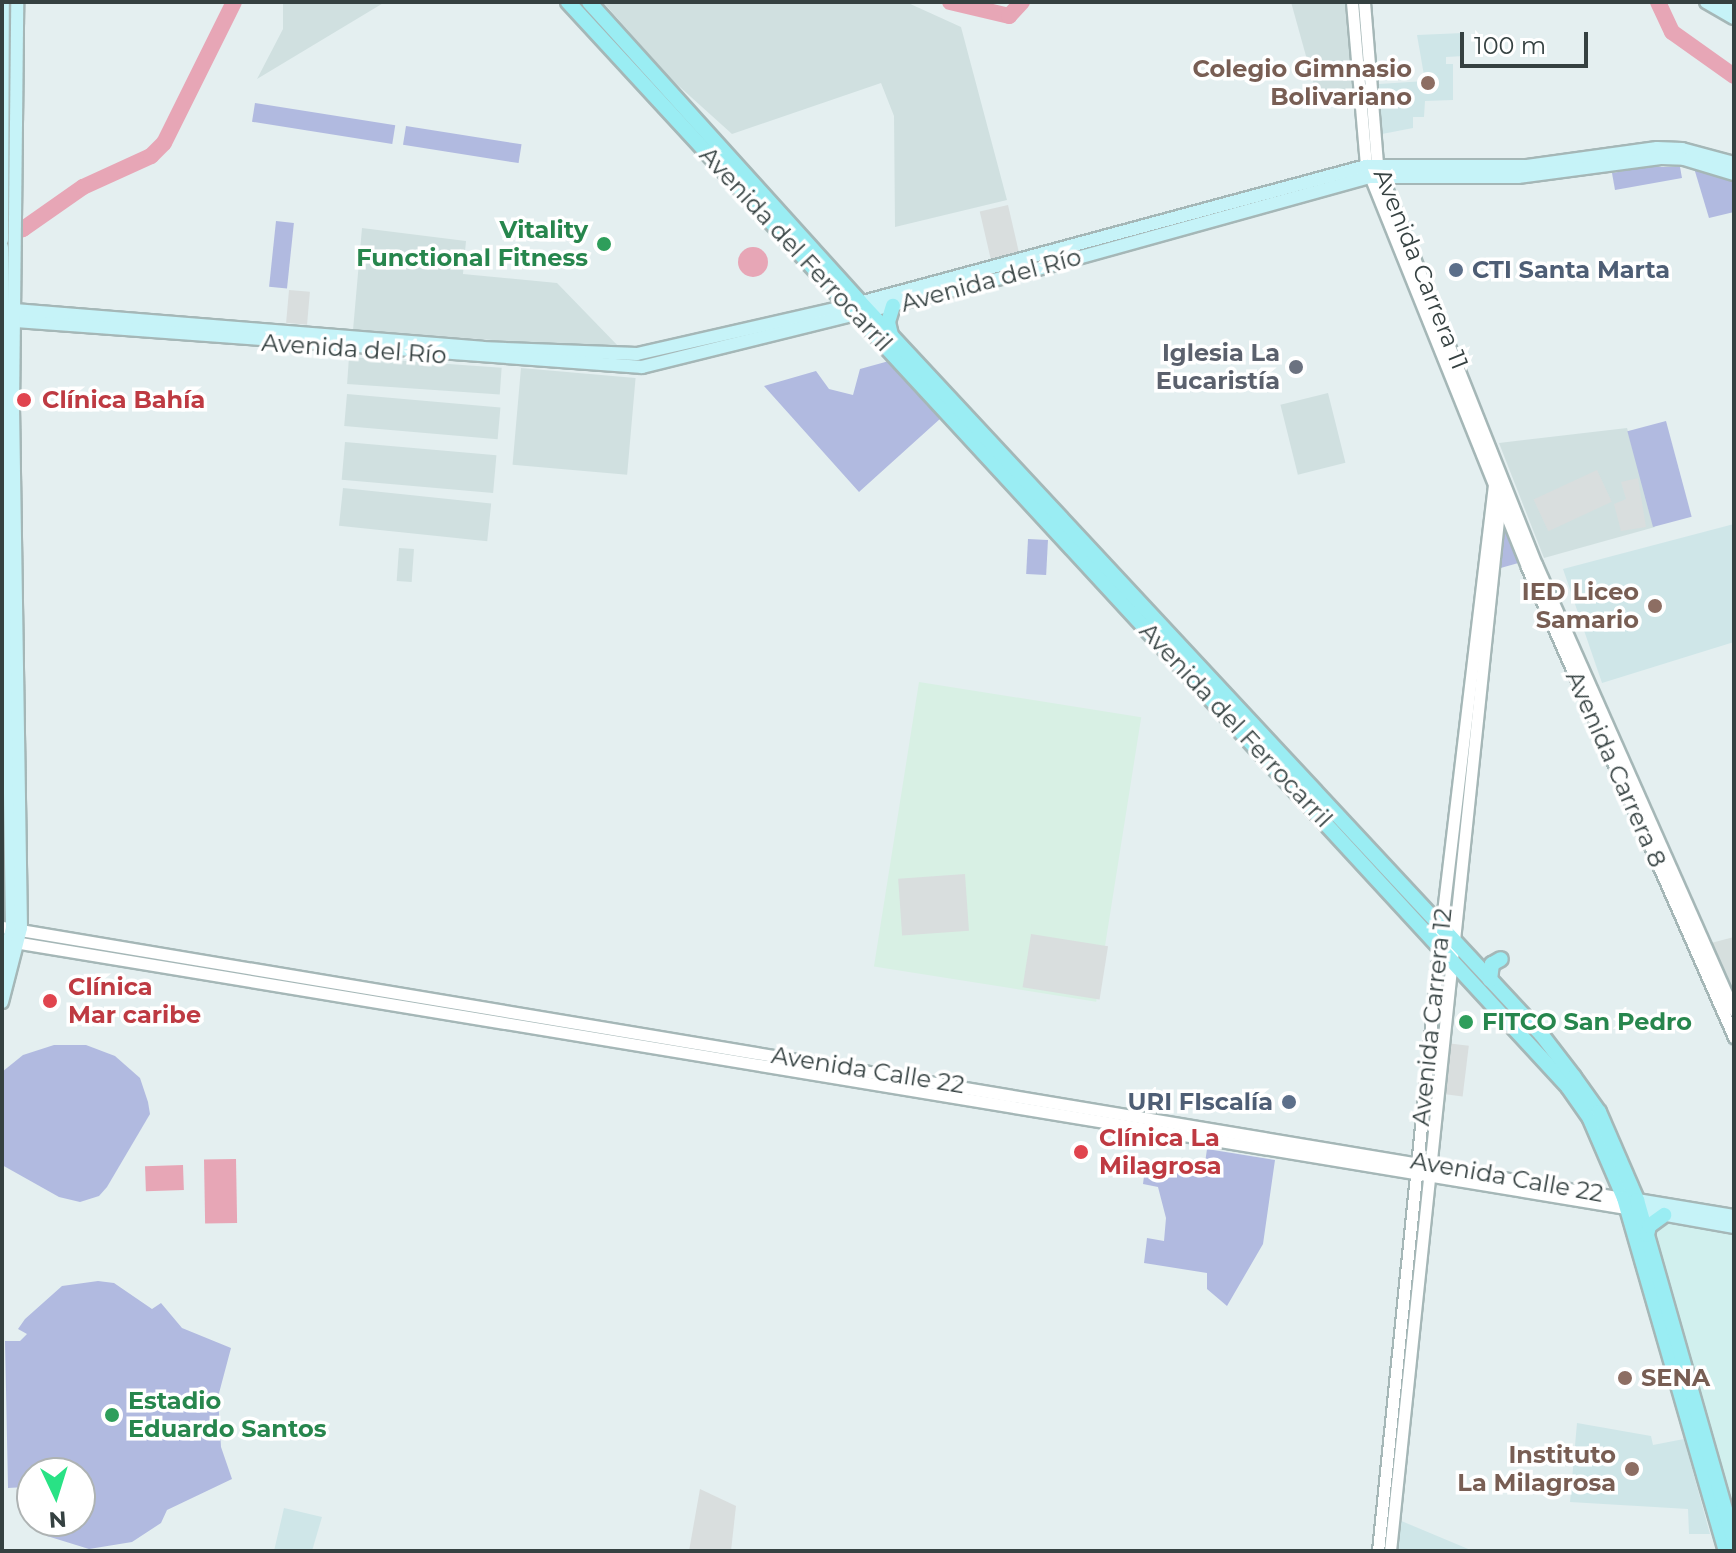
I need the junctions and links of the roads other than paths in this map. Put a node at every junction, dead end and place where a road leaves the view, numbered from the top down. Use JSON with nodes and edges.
{"nodes":[{"id":1,"x":3,"y":2,"type":"edge"},
{"id":2,"x":17,"y":2,"type":"edge"},
{"id":3,"x":568,"y":2,"type":"edge"},
{"id":4,"x":589,"y":2,"type":"edge"},
{"id":5,"x":1352,"y":2,"type":"edge"},
{"id":6,"x":1364,"y":2,"type":"edge"},
{"id":7,"x":1706,"y":2,"type":"edge"},
{"id":8,"x":1726,"y":2,"type":"edge"},
{"id":9,"x":1734,"y":8,"type":"edge"},
{"id":10,"x":1734,"y":18,"type":"edge"},
{"id":11,"x":1734,"y":163,"type":"edge"},
{"id":12,"x":1373,"y":171,"type":"junction"},
{"id":13,"x":1734,"y":174,"type":"edge"},
{"id":14,"x":8,"y":183,"type":"edge"},
{"id":15,"x":5,"y":244,"type":"edge"},
{"id":16,"x":893,"y":306,"type":"junction"},
{"id":17,"x":859,"y":309,"type":"junction"},
{"id":18,"x":6,"y":315,"type":"edge"},
{"id":19,"x":892,"y":336,"type":"junction"},
{"id":20,"x":1497,"y":481,"type":"junction"},
{"id":21,"x":1500,"y":499,"type":"junction"},
{"id":22,"x":1441,"y":929,"type":"junction"},
{"id":23,"x":11,"y":934,"type":"edge"},
{"id":24,"x":1446,"y":946,"type":"junction"},
{"id":25,"x":1501,"y":959,"type":"dead end"},
{"id":26,"x":1451,"y":960,"type":"junction"},
{"id":27,"x":2,"y":968,"type":"edge"},
{"id":28,"x":1490,"y":980,"type":"junction"},
{"id":29,"x":2,"y":1002,"type":"edge"},
{"id":30,"x":1734,"y":1010,"type":"edge"},
{"id":31,"x":1734,"y":1037,"type":"edge"},
{"id":32,"x":1422,"y":1168,"type":"junction"},
{"id":33,"x":1632,"y":1204,"type":"junction"},
{"id":34,"x":1664,"y":1215,"type":"junction"},
{"id":35,"x":1734,"y":1216,"type":"edge"},
{"id":36,"x":1734,"y":1227,"type":"edge"},
{"id":37,"x":1647,"y":1236,"type":"junction"},
{"id":38,"x":1734,"y":1541,"type":"edge"},
{"id":39,"x":1378,"y":1551,"type":"edge"},
{"id":40,"x":1390,"y":1551,"type":"edge"},
{"id":41,"x":1726,"y":1551,"type":"edge"}],
"edges":[{"from":1,"to":14,"type":"main road"},
{"from":2,"to":14,"type":"main road"},
{"from":3,"to":17,"type":"main road","name":"Avenida del Ferrocarril"},
{"from":4,"to":17,"type":"main road","name":"Avenida del Ferrocarril"},
{"from":5,"to":12,"type":"street","name":"Avenida Carrera 11"},
{"from":6,"to":12,"type":"street","name":"Avenida Carrera 11"},
{"from":7,"to":10,"type":"main road"},
{"from":8,"to":9,"type":"main road"},
{"from":11,"to":12,"type":"main road","name":"Avenida del Río"},
{"from":12,"to":13,"type":"main road","name":"Avenida del Río"},
{"from":12,"to":16,"type":"main road","name":"Avenida del Río"},
{"from":12,"to":17,"type":"main road","name":"Avenida del Río"},
{"from":12,"to":20,"type":"street","name":"Avenida Carrera 11"},
{"from":14,"to":15,"type":"main road"},
{"from":15,"to":18,"type":"main road"},
{"from":16,"to":17,"type":"main road","name":"Avenida del Río"},
{"from":16,"to":19,"type":"main road"},
{"from":17,"to":18,"type":"main road","name":"Avenida del Río"},
{"from":17,"to":19,"type":"main road","name":"Avenida del Ferrocarril"},
{"from":17,"to":24,"type":"main road","name":"Avenida del Ferrocarril"},
{"from":18,"to":23,"type":"main road"},
{"from":19,"to":22,"type":"main road","name":"Avenida del Ferrocarril"},
{"from":20,"to":21,"type":"street","name":"Avenida Carrera 12"},
{"from":20,"to":22,"type":"street","name":"Avenida Carrera 12"},
{"from":20,"to":30,"type":"street","name":"Avenida Carrera 8"},
{"from":21,"to":24,"type":"street","name":"Avenida Carrera 12"},
{"from":21,"to":31,"type":"street","name":"Avenida Carrera 8"},
{"from":22,"to":24,"type":"main road","name":"Avenida del Ferrocarril"},
{"from":23,"to":27,"type":"main road"},
{"from":23,"to":29,"type":"main road"},
{"from":23,"to":32,"type":"street","name":"Avenida Calle 22"},
{"from":24,"to":26,"type":"main road","name":"Avenida del Ferrocarril"},
{"from":24,"to":28,"type":"main road","name":"Avenida del Ferrocarril"},
{"from":24,"to":32,"type":"street","name":"Avenida Carrera 12"},
{"from":25,"to":28,"type":"main road"},
{"from":26,"to":32,"type":"street","name":"Avenida Carrera 12"},
{"from":26,"to":33,"type":"main road","name":"Avenida del Ferrocarril"},
{"from":28,"to":33,"type":"main road","name":"Avenida del Ferrocarril"},
{"from":32,"to":33,"type":"street","name":"Avenida Calle 22"},
{"from":32,"to":39,"type":"street","name":"Avenida Carrera 12"},
{"from":32,"to":40,"type":"street","name":"Avenida Carrera 12"},
{"from":33,"to":34,"type":"main road","name":"Avenida Calle 22"},
{"from":33,"to":35,"type":"main road","name":"Avenida Calle 22"},
{"from":33,"to":37,"type":"main road","name":"Avenida del Ferrocarril"},
{"from":33,"to":41,"type":"main road","name":"Avenida del Ferrocarril"},
{"from":34,"to":36,"type":"main road","name":"Avenida Calle 22"},
{"from":34,"to":37,"type":"main road"},
{"from":37,"to":38,"type":"main road","name":"Avenida del Ferrocarril"}]}
